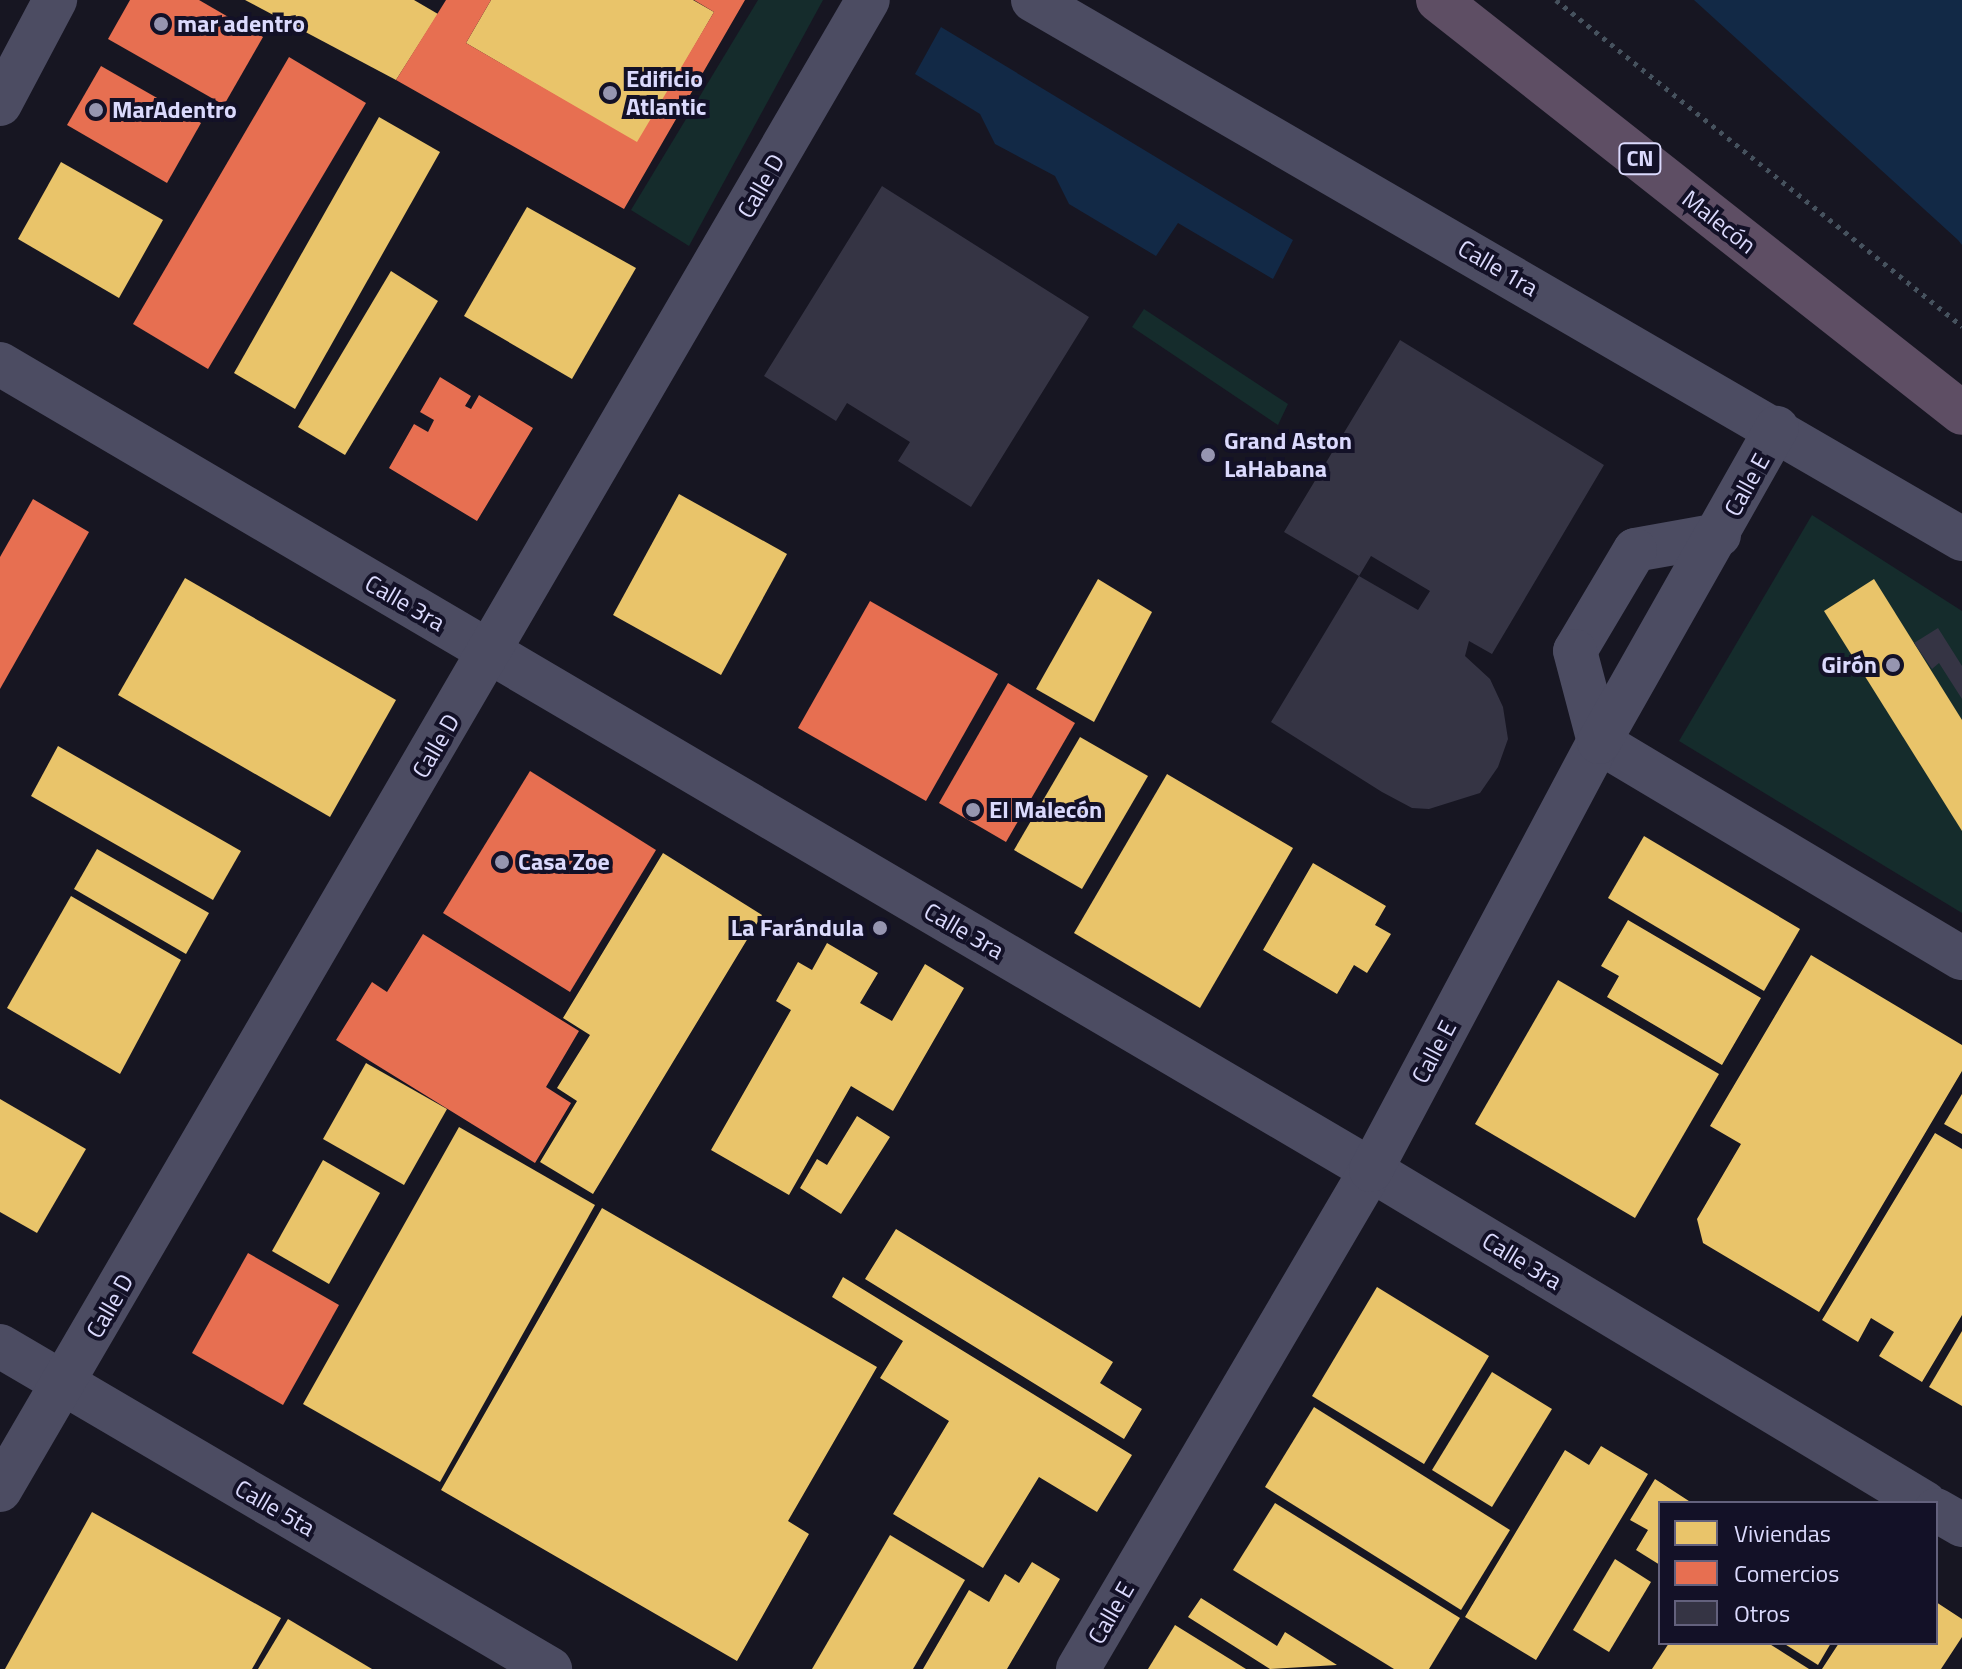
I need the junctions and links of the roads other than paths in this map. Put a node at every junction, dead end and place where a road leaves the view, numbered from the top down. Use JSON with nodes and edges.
{"nodes":[{"id":1,"x":55,"y":0,"type":"edge"},
{"id":2,"x":868,"y":0,"type":"edge"},
{"id":3,"x":1033,"y":0,"type":"edge"},
{"id":4,"x":1438,"y":0,"type":"edge"},
{"id":5,"x":0,"y":104,"type":"edge"},
{"id":6,"x":0,"y":364,"type":"edge"},
{"id":7,"x":1962,"y":413,"type":"edge"},
{"id":8,"x":1777,"y":428,"type":"junction"},
{"id":9,"x":1719,"y":535,"type":"junction"},
{"id":10,"x":1962,"y":539,"type":"edge"},
{"id":11,"x":490,"y":653,"type":"junction"},
{"id":12,"x":1599,"y":742,"type":"junction"},
{"id":13,"x":1962,"y":958,"type":"edge"},
{"id":14,"x":1371,"y":1170,"type":"junction"},
{"id":15,"x":0,"y":1346,"type":"edge"},
{"id":16,"x":64,"y":1384,"type":"junction"},
{"id":17,"x":0,"y":1490,"type":"edge"},
{"id":18,"x":1922,"y":1501,"type":"edge"},
{"id":19,"x":1938,"y":1511,"type":"edge"},
{"id":20,"x":1962,"y":1525,"type":"edge"},
{"id":21,"x":550,"y":1669,"type":"edge"},
{"id":22,"x":1078,"y":1669,"type":"edge"}],
"edges":[{"from":1,"to":5,"type":"street"},
{"from":2,"to":11,"type":"street","name":"Calle D"},
{"from":3,"to":8,"type":"street","name":"Calle 1ra"},
{"from":4,"to":7,"type":"highway","name":"Malecón","number":"CN"},
{"from":6,"to":11,"type":"street","name":"Calle 3ra"},
{"from":8,"to":9,"type":"street","name":"Calle E"},
{"from":8,"to":10,"type":"street","name":"Calle 1ra"},
{"from":9,"to":12,"type":"street","name":"Calle E"},
{"from":9,"to":12,"type":"street"},
{"from":11,"to":14,"type":"street","name":"Calle 3ra"},
{"from":11,"to":16,"type":"street","name":"Calle D"},
{"from":12,"to":13,"type":"street"},
{"from":12,"to":14,"type":"street","name":"Calle E"},
{"from":14,"to":18,"type":"street","name":"Calle 3ra"},
{"from":14,"to":22,"type":"street","name":"Calle E"},
{"from":15,"to":16,"type":"street","name":"Calle 5ta"},
{"from":16,"to":17,"type":"street","name":"Calle D"},
{"from":16,"to":21,"type":"street","name":"Calle 5ta"},
{"from":19,"to":20,"type":"street"}]}
